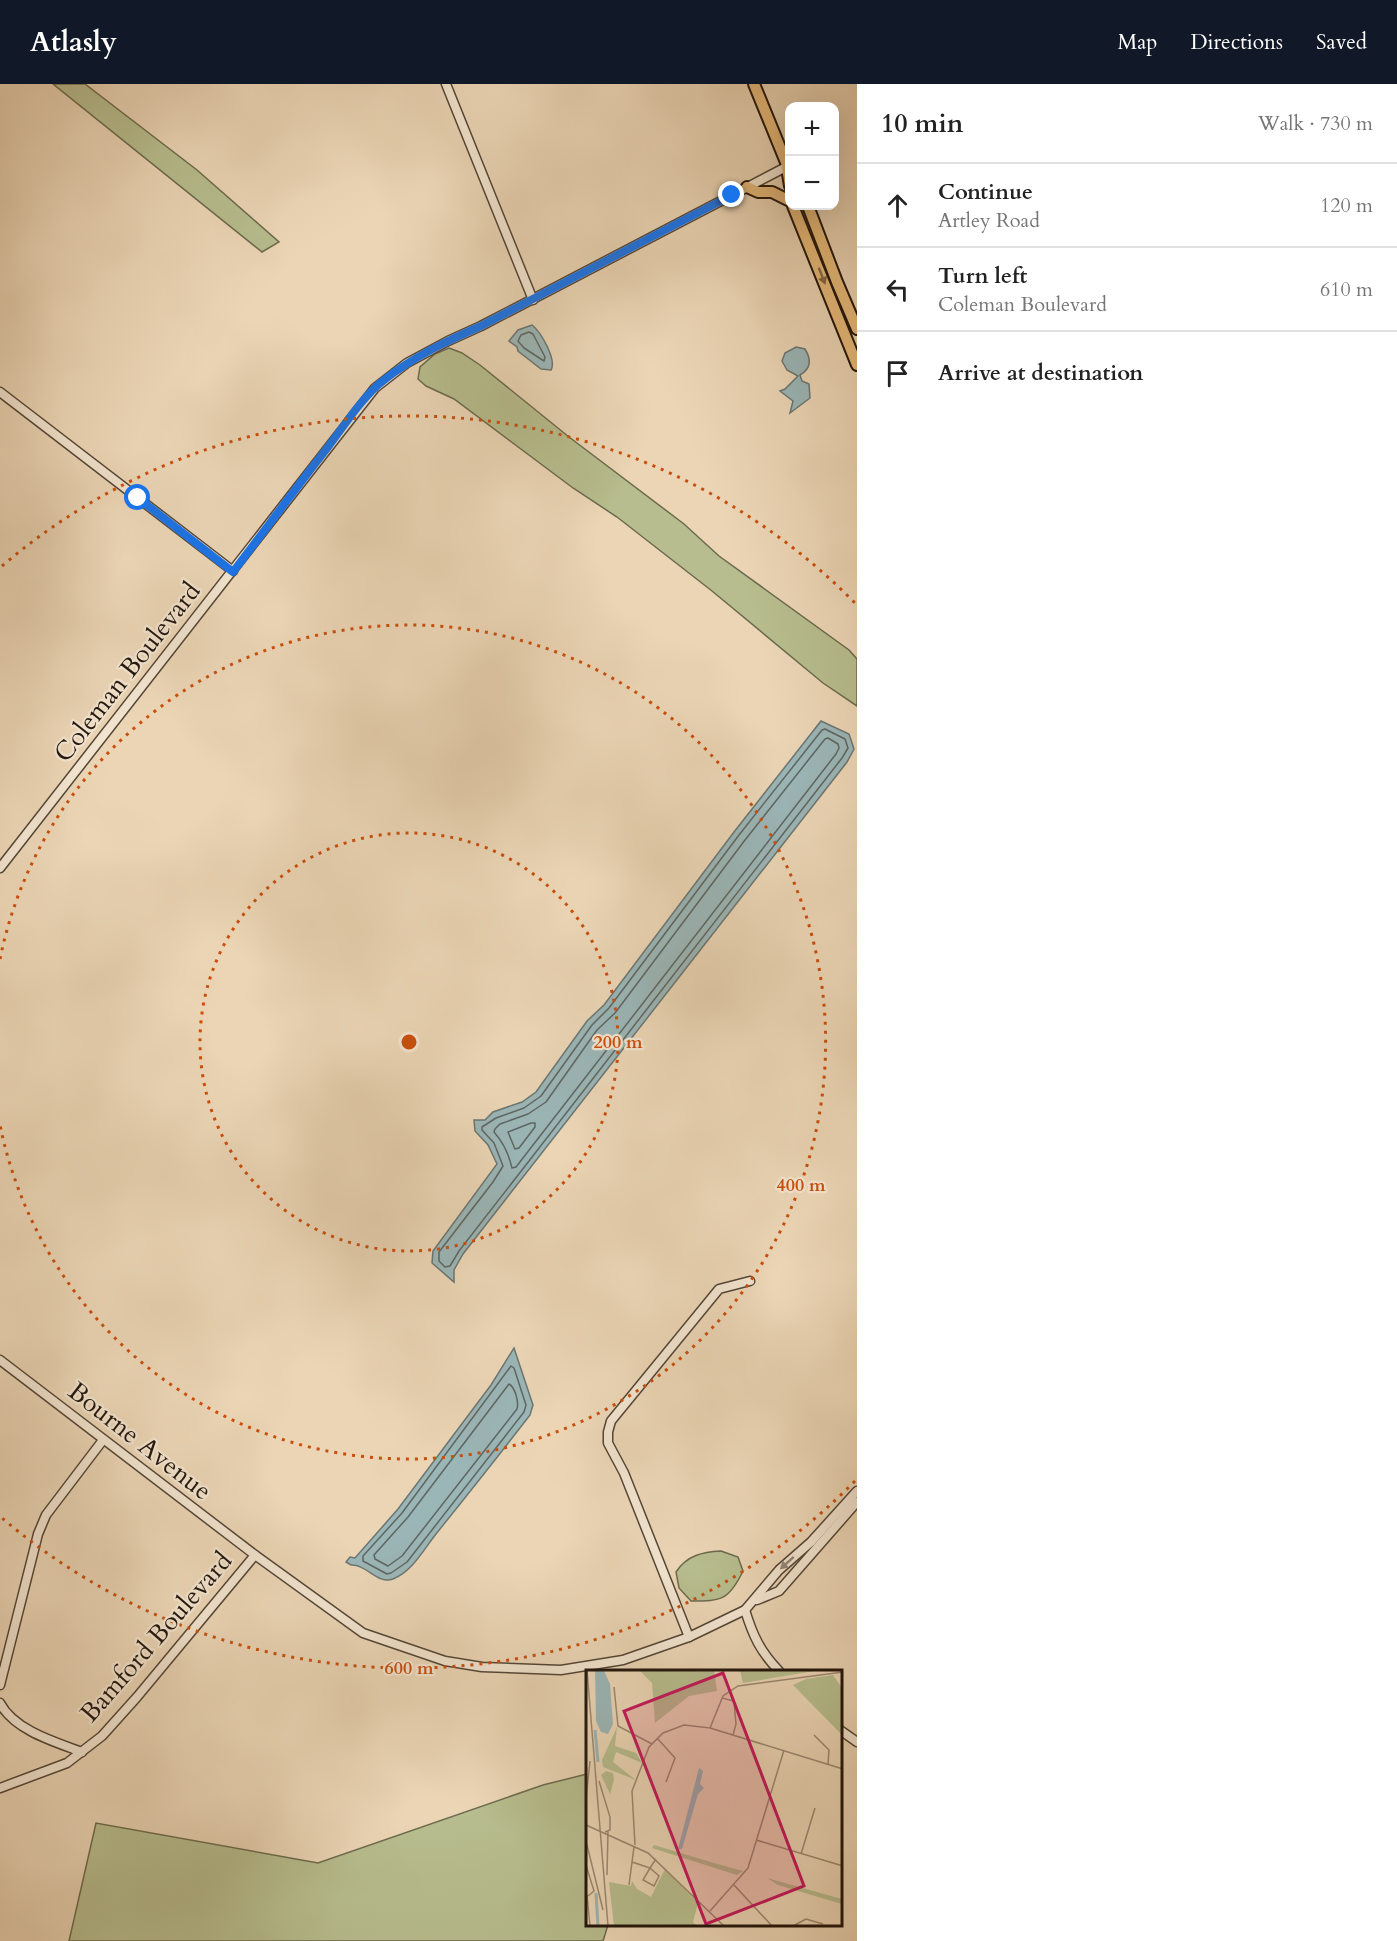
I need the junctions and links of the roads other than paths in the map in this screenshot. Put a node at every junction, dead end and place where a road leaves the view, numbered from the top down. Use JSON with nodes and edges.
{"nodes":[{"id":1,"x":446,"y":84,"type":"edge"},
{"id":2,"x":754,"y":84,"type":"edge"},
{"id":3,"x":785,"y":162,"type":"edge"},
{"id":4,"x":785,"y":171,"type":"edge"},
{"id":5,"x":747,"y":187,"type":"junction"},
{"id":6,"x":785,"y":199,"type":"edge"},
{"id":7,"x":796,"y":210,"type":"edge"},
{"id":8,"x":810,"y":210,"type":"edge"},
{"id":9,"x":533,"y":300,"type":"junction"},
{"id":10,"x":857,"y":329,"type":"edge"},
{"id":11,"x":857,"y":365,"type":"edge"},
{"id":12,"x":0,"y":392,"type":"edge"},
{"id":13,"x":233,"y":572,"type":"junction"},
{"id":14,"x":0,"y":868,"type":"edge"},
{"id":15,"x":750,"y":1281,"type":"dead end"},
{"id":16,"x":0,"y":1360,"type":"edge"},
{"id":17,"x":103,"y":1440,"type":"junction"},
{"id":18,"x":857,"y":1491,"type":"edge"},
{"id":19,"x":857,"y":1502,"type":"edge"},
{"id":20,"x":255,"y":1555,"type":"junction"},
{"id":21,"x":753,"y":1601,"type":"junction"},
{"id":22,"x":745,"y":1610,"type":"junction"},
{"id":23,"x":689,"y":1637,"type":"junction"},
{"id":24,"x":778,"y":1670,"type":"edge"},
{"id":25,"x":0,"y":1685,"type":"edge"},
{"id":26,"x":0,"y":1703,"type":"edge"},
{"id":27,"x":842,"y":1731,"type":"edge"},
{"id":28,"x":857,"y":1742,"type":"edge"},
{"id":29,"x":82,"y":1752,"type":"junction"},
{"id":30,"x":0,"y":1788,"type":"edge"}],
"edges":[{"from":1,"to":9,"type":"street"},
{"from":2,"to":3,"type":"main road"},
{"from":4,"to":5,"type":"street","name":"Coleman Boulevard"},
{"from":5,"to":6,"type":"main road"},
{"from":5,"to":9,"type":"street","name":"Coleman Boulevard"},
{"from":7,"to":11,"type":"main road","one_way":true},
{"from":8,"to":10,"type":"main road"},
{"from":9,"to":13,"type":"street","name":"Coleman Boulevard"},
{"from":12,"to":13,"type":"street"},
{"from":13,"to":14,"type":"street","name":"Coleman Boulevard"},
{"from":15,"to":23,"type":"street"},
{"from":16,"to":17,"type":"street","name":"Bourne Avenue"},
{"from":17,"to":20,"type":"street","name":"Bourne Avenue"},
{"from":17,"to":25,"type":"street"},
{"from":18,"to":21,"type":"street","name":"Bamford Boulevard","one_way":true},
{"from":19,"to":21,"type":"street","name":"Bamford Boulevard"},
{"from":20,"to":23,"type":"street","name":"Bamford Boulevard"},
{"from":20,"to":29,"type":"street","name":"Bamford Boulevard"},
{"from":21,"to":22,"type":"street","name":"Bamford Boulevard"},
{"from":22,"to":23,"type":"street","name":"Bamford Boulevard"},
{"from":22,"to":24,"type":"street"},
{"from":26,"to":29,"type":"street"},
{"from":27,"to":28,"type":"street"},
{"from":29,"to":30,"type":"street","name":"Bamford Boulevard"}]}
